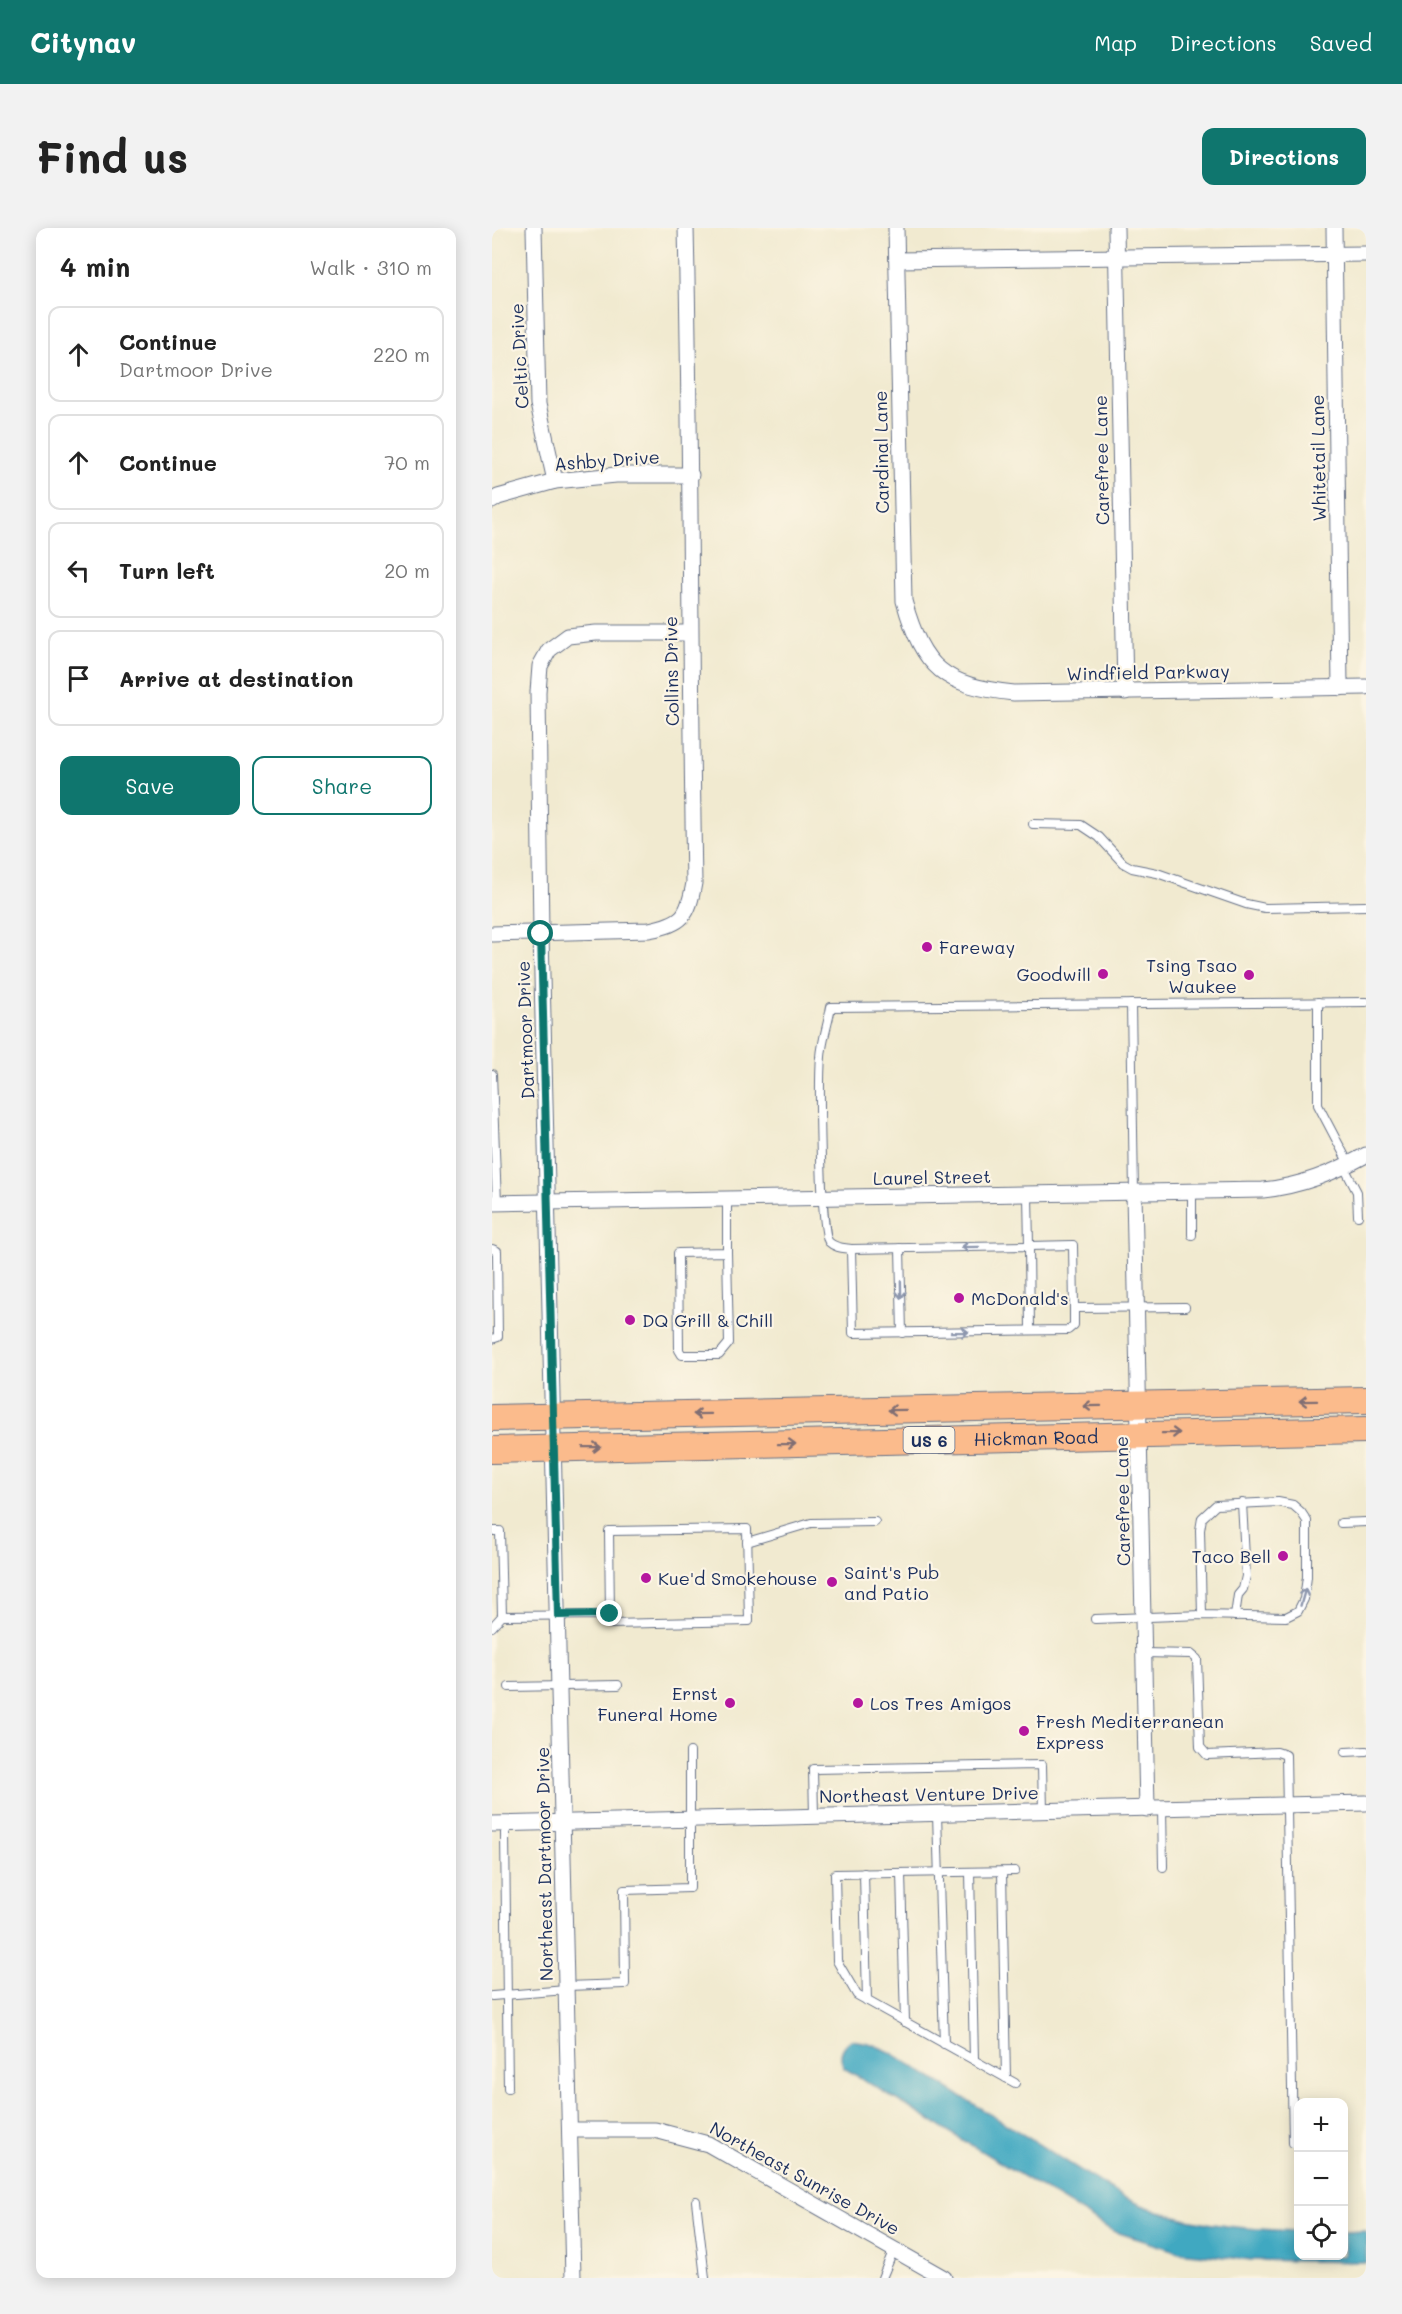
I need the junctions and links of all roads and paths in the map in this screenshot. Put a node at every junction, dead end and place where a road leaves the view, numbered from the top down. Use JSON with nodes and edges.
{"nodes":[{"id":1,"x":534,"y":228,"type":"edge"},
{"id":2,"x":686,"y":228,"type":"edge"},
{"id":3,"x":896,"y":228,"type":"edge"},
{"id":4,"x":1116,"y":228,"type":"edge"},
{"id":5,"x":1334,"y":228,"type":"edge"},
{"id":6,"x":1366,"y":254,"type":"edge"},
{"id":7,"x":1334,"y":255,"type":"junction"},
{"id":8,"x":1117,"y":259,"type":"junction"},
{"id":9,"x":897,"y":260,"type":"junction"},
{"id":10,"x":691,"y":475,"type":"junction"},
{"id":11,"x":555,"y":481,"type":"junction"},
{"id":12,"x":492,"y":501,"type":"edge"},
{"id":13,"x":689,"y":633,"type":"junction"},
{"id":14,"x":936,"y":667,"type":"joint"},
{"id":15,"x":1366,"y":687,"type":"edge"},
{"id":16,"x":1340,"y":688,"type":"junction"},
{"id":17,"x":1125,"y":692,"type":"junction"},
{"id":18,"x":1033,"y":824,"type":"dead end"},
{"id":19,"x":1366,"y":906,"type":"edge"},
{"id":20,"x":492,"y":934,"type":"edge"},
{"id":21,"x":541,"y":934,"type":"junction"},
{"id":22,"x":1318,"y":1002,"type":"junction"},
{"id":23,"x":1366,"y":1002,"type":"edge"},
{"id":24,"x":1131,"y":1004,"type":"junction"},
{"id":25,"x":492,"y":1074,"type":"edge"},
{"id":26,"x":1366,"y":1155,"type":"edge"},
{"id":27,"x":1347,"y":1165,"type":"junction"},
{"id":28,"x":1192,"y":1192,"type":"junction"},
{"id":29,"x":1134,"y":1193,"type":"junction"},
{"id":30,"x":1028,"y":1195,"type":"junction"},
{"id":31,"x":823,"y":1199,"type":"junction"},
{"id":32,"x":727,"y":1200,"type":"junction"},
{"id":33,"x":494,"y":1203,"type":"edge"},
{"id":34,"x":549,"y":1203,"type":"junction"},
{"id":35,"x":1358,"y":1216,"type":"dead end"},
{"id":36,"x":1192,"y":1234,"type":"dead end"},
{"id":37,"x":1029,"y":1246,"type":"junction"},
{"id":38,"x":900,"y":1248,"type":"junction"},
{"id":39,"x":492,"y":1249,"type":"edge"},
{"id":40,"x":851,"y":1249,"type":"junction"},
{"id":41,"x":727,"y":1252,"type":"junction"},
{"id":42,"x":1137,"y":1307,"type":"junction"},
{"id":43,"x":1185,"y":1307,"type":"dead end"},
{"id":44,"x":1074,"y":1308,"type":"junction"},
{"id":45,"x":1030,"y":1330,"type":"junction"},
{"id":46,"x":902,"y":1333,"type":"junction"},
{"id":47,"x":492,"y":1339,"type":"edge"},
{"id":48,"x":1366,"y":1400,"type":"edge"},
{"id":49,"x":1138,"y":1405,"type":"junction"},
{"id":50,"x":554,"y":1417,"type":"junction"},
{"id":51,"x":492,"y":1418,"type":"edge"},
{"id":52,"x":1366,"y":1430,"type":"edge"},
{"id":53,"x":1141,"y":1434,"type":"junction"},
{"id":54,"x":555,"y":1448,"type":"junction"},
{"id":55,"x":492,"y":1450,"type":"edge"},
{"id":56,"x":1242,"y":1503,"type":"junction"},
{"id":57,"x":875,"y":1522,"type":"dead end"},
{"id":58,"x":1366,"y":1522,"type":"edge"},
{"id":59,"x":1341,"y":1523,"type":"dead end"},
{"id":60,"x":492,"y":1531,"type":"edge"},
{"id":61,"x":747,"y":1542,"type":"junction"},
{"id":62,"x":610,"y":1614,"type":"junction"},
{"id":63,"x":558,"y":1615,"type":"junction"},
{"id":64,"x":1202,"y":1615,"type":"junction"},
{"id":65,"x":502,"y":1616,"type":"junction"},
{"id":66,"x":1235,"y":1616,"type":"junction"},
{"id":67,"x":1144,"y":1617,"type":"junction"},
{"id":68,"x":1095,"y":1619,"type":"dead end"},
{"id":69,"x":492,"y":1627,"type":"edge"},
{"id":70,"x":1144,"y":1653,"type":"junction"},
{"id":71,"x":618,"y":1685,"type":"dead end"},
{"id":72,"x":559,"y":1686,"type":"junction"},
{"id":73,"x":509,"y":1687,"type":"dead end"},
{"id":74,"x":1366,"y":1751,"type":"edge"},
{"id":75,"x":690,"y":1752,"type":"dead end"},
{"id":76,"x":1345,"y":1752,"type":"dead end"},
{"id":77,"x":1366,"y":1803,"type":"edge"},
{"id":78,"x":1286,"y":1805,"type":"junction"},
{"id":79,"x":1155,"y":1808,"type":"junction"},
{"id":80,"x":1043,"y":1811,"type":"junction"},
{"id":81,"x":937,"y":1814,"type":"junction"},
{"id":82,"x":814,"y":1816,"type":"junction"},
{"id":83,"x":690,"y":1819,"type":"junction"},
{"id":84,"x":562,"y":1822,"type":"junction"},
{"id":85,"x":492,"y":1824,"type":"edge"},
{"id":86,"x":509,"y":1824,"type":"junction"},
{"id":87,"x":1163,"y":1867,"type":"dead end"},
{"id":88,"x":1015,"y":1871,"type":"dead end"},
{"id":89,"x":939,"y":1872,"type":"junction"},
{"id":90,"x":970,"y":1872,"type":"junction"},
{"id":91,"x":1002,"y":1872,"type":"junction"},
{"id":92,"x":864,"y":1873,"type":"junction"},
{"id":93,"x":901,"y":1873,"type":"junction"},
{"id":94,"x":566,"y":1988,"type":"junction"},
{"id":95,"x":506,"y":1995,"type":"junction"},
{"id":96,"x":492,"y":1996,"type":"edge"},
{"id":97,"x":867,"y":2001,"type":"junction"},
{"id":98,"x":904,"y":2022,"type":"junction"},
{"id":99,"x":944,"y":2044,"type":"junction"},
{"id":100,"x":974,"y":2060,"type":"junction"},
{"id":101,"x":1006,"y":2078,"type":"junction"},
{"id":102,"x":1015,"y":2083,"type":"dead end"},
{"id":103,"x":508,"y":2088,"type":"dead end"},
{"id":104,"x":570,"y":2130,"type":"junction"},
{"id":105,"x":1293,"y":2143,"type":"dead end"},
{"id":106,"x":696,"y":2201,"type":"dead end"},
{"id":107,"x":894,"y":2249,"type":"junction"},
{"id":108,"x":573,"y":2278,"type":"edge"},
{"id":109,"x":705,"y":2278,"type":"edge"},
{"id":110,"x":882,"y":2278,"type":"edge"},
{"id":111,"x":944,"y":2278,"type":"edge"}],
"edges":[{"from":1,"to":11,"type":"street","name":"Celtic Drive"},
{"from":2,"to":10,"type":"street","name":"Collins Drive"},
{"from":3,"to":9,"type":"street","name":"Cardinal Lane"},
{"from":4,"to":8,"type":"street","name":"Carefree Lane"},
{"from":5,"to":7,"type":"street","name":"Whitetail Lane"},
{"from":6,"to":7,"type":"street"},
{"from":7,"to":8,"type":"street"},
{"from":7,"to":16,"type":"street","name":"Whitetail Lane"},
{"from":8,"to":9,"type":"street"},
{"from":8,"to":17,"type":"street","name":"Carefree Lane"},
{"from":9,"to":14,"type":"street","name":"Cardinal Lane"},
{"from":10,"to":11,"type":"street","name":"Ashby Drive"},
{"from":10,"to":13,"type":"street","name":"Collins Drive"},
{"from":11,"to":12,"type":"street","name":"Ashby Drive"},
{"from":13,"to":21,"type":"street","name":"Dartmoor Drive"},
{"from":13,"to":21,"type":"street","name":"Collins Drive"},
{"from":14,"to":17,"type":"street","name":"Windfield Parkway"},
{"from":15,"to":16,"type":"street","name":"Windfield Parkway"},
{"from":16,"to":17,"type":"street","name":"Windfield Parkway"},
{"from":18,"to":19,"type":"lane"},
{"from":20,"to":21,"type":"street","name":"Collins Drive"},
{"from":21,"to":34,"type":"street","name":"Dartmoor Drive"},
{"from":22,"to":23,"type":"lane"},
{"from":22,"to":24,"type":"lane"},
{"from":22,"to":27,"type":"lane"},
{"from":24,"to":29,"type":"lane"},
{"from":24,"to":31,"type":"lane"},
{"from":25,"to":33,"type":"lane"},
{"from":26,"to":27,"type":"street","name":"Laurel Street"},
{"from":27,"to":28,"type":"street","name":"Laurel Street"},
{"from":27,"to":35,"type":"lane"},
{"from":28,"to":29,"type":"street","name":"Laurel Street"},
{"from":28,"to":36,"type":"lane"},
{"from":29,"to":30,"type":"street","name":"Laurel Street"},
{"from":29,"to":42,"type":"street","name":"Carefree Lane"},
{"from":30,"to":31,"type":"street","name":"Laurel Street"},
{"from":30,"to":37,"type":"lane"},
{"from":31,"to":32,"type":"street","name":"Laurel Street"},
{"from":31,"to":40,"type":"lane"},
{"from":32,"to":34,"type":"street","name":"Laurel Street"},
{"from":32,"to":41,"type":"lane"},
{"from":33,"to":34,"type":"street","name":"Laurel Street"},
{"from":34,"to":50,"type":"street","name":"Dartmoor Drive"},
{"from":37,"to":38,"type":"lane","one_way":true},
{"from":37,"to":44,"type":"lane"},
{"from":37,"to":45,"type":"lane"},
{"from":38,"to":40,"type":"lane"},
{"from":38,"to":46,"type":"lane","one_way":true},
{"from":39,"to":47,"type":"lane"},
{"from":40,"to":46,"type":"lane"},
{"from":41,"to":41,"type":"lane"},
{"from":42,"to":43,"type":"lane"},
{"from":42,"to":44,"type":"lane"},
{"from":42,"to":49,"type":"street","name":"Carefree Lane"},
{"from":44,"to":45,"type":"lane"},
{"from":46,"to":45,"type":"lane","one_way":true},
{"from":48,"to":49,"type":"highway","name":"Hickman Road","number":"US 6","one_way":true},
{"from":49,"to":50,"type":"highway","name":"Hickman Road","number":"US 6","one_way":true},
{"from":49,"to":53,"type":"street","name":"Carefree Lane"},
{"from":50,"to":51,"type":"highway","name":"Hickman Road","number":"US 6"},
{"from":50,"to":54,"type":"street","name":"Dartmoor Drive"},
{"from":53,"to":52,"type":"highway","name":"Hickman Road","number":"US 6","one_way":true},
{"from":54,"to":53,"type":"highway","name":"Hickman Road","number":"US 6","one_way":true},
{"from":53,"to":67,"type":"street","name":"Carefree Lane"},
{"from":54,"to":55,"type":"highway","name":"Hickman Road","number":"US 6"},
{"from":54,"to":63,"type":"street","name":"Northeast Dartmoor Drive"},
{"from":56,"to":64,"type":"lane"},
{"from":56,"to":66,"type":"lane"},
{"from":66,"to":56,"type":"lane","one_way":true},
{"from":57,"to":61,"type":"lane"},
{"from":58,"to":59,"type":"lane"},
{"from":60,"to":65,"type":"lane"},
{"from":61,"to":62,"type":"lane"},
{"from":61,"to":62,"type":"lane"},
{"from":62,"to":63,"type":"lane"},
{"from":63,"to":65,"type":"lane"},
{"from":63,"to":72,"type":"street","name":"Northeast Dartmoor Drive"},
{"from":64,"to":66,"type":"lane"},
{"from":64,"to":67,"type":"lane"},
{"from":65,"to":69,"type":"lane"},
{"from":67,"to":68,"type":"lane"},
{"from":67,"to":70,"type":"street","name":"Carefree Lane"},
{"from":70,"to":78,"type":"lane"},
{"from":70,"to":79,"type":"street","name":"Carefree Lane"},
{"from":71,"to":72,"type":"lane"},
{"from":72,"to":73,"type":"lane"},
{"from":72,"to":84,"type":"street","name":"Northeast Dartmoor Drive"},
{"from":74,"to":76,"type":"lane"},
{"from":75,"to":83,"type":"lane"},
{"from":77,"to":78,"type":"street","name":"Northeast Venture Drive"},
{"from":78,"to":79,"type":"street","name":"Northeast Venture Drive"},
{"from":78,"to":105,"type":"lane"},
{"from":79,"to":80,"type":"street","name":"Northeast Venture Drive"},
{"from":79,"to":87,"type":"lane"},
{"from":80,"to":81,"type":"street","name":"Northeast Venture Drive"},
{"from":80,"to":82,"type":"lane"},
{"from":81,"to":82,"type":"street","name":"Northeast Venture Drive"},
{"from":81,"to":89,"type":"lane"},
{"from":82,"to":83,"type":"street","name":"Northeast Venture Drive"},
{"from":83,"to":84,"type":"street","name":"Northeast Venture Drive"},
{"from":83,"to":94,"type":"lane"},
{"from":84,"to":86,"type":"street","name":"Northeast Venture Drive"},
{"from":84,"to":94,"type":"street","name":"Northeast Dartmoor Drive"},
{"from":85,"to":86,"type":"street","name":"Northeast Venture Drive"},
{"from":86,"to":95,"type":"lane"},
{"from":88,"to":91,"type":"lane"},
{"from":89,"to":90,"type":"lane"},
{"from":89,"to":93,"type":"lane"},
{"from":89,"to":99,"type":"lane"},
{"from":90,"to":91,"type":"lane"},
{"from":90,"to":100,"type":"lane"},
{"from":91,"to":101,"type":"lane"},
{"from":92,"to":93,"type":"lane"},
{"from":92,"to":97,"type":"lane"},
{"from":92,"to":97,"type":"lane"},
{"from":93,"to":98,"type":"lane"},
{"from":94,"to":95,"type":"lane"},
{"from":94,"to":104,"type":"street","name":"Northeast Dartmoor Drive"},
{"from":95,"to":96,"type":"lane"},
{"from":95,"to":103,"type":"lane"},
{"from":97,"to":98,"type":"lane"},
{"from":98,"to":99,"type":"lane"},
{"from":99,"to":100,"type":"lane"},
{"from":100,"to":101,"type":"lane"},
{"from":101,"to":102,"type":"lane"},
{"from":104,"to":107,"type":"street","name":"Northeast Sunrise Drive"},
{"from":104,"to":108,"type":"street","name":"Northeast Dartmoor Drive"},
{"from":106,"to":109,"type":"lane"},
{"from":107,"to":110,"type":"lane"},
{"from":107,"to":111,"type":"street","name":"Northeast Sunrise Drive"}]}
